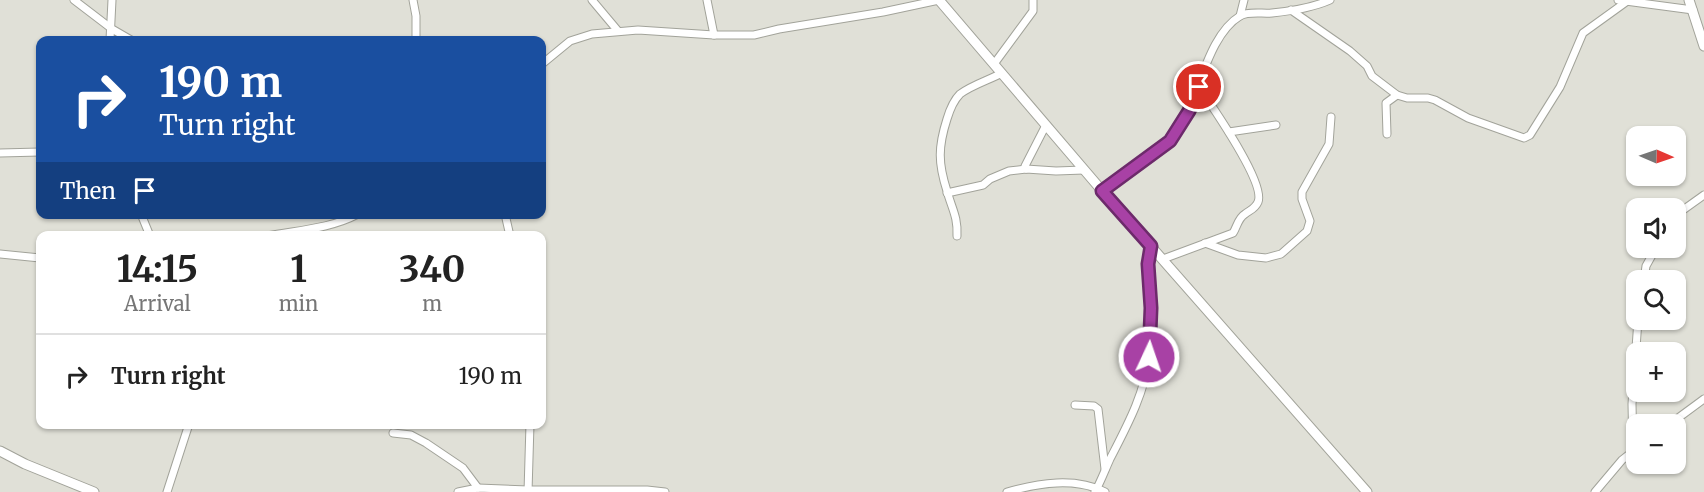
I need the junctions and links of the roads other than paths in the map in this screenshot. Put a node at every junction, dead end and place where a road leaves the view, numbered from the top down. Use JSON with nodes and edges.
{"nodes":[{"id":1,"x":74,"y":0,"type":"edge"},
{"id":2,"x":112,"y":0,"type":"edge"},
{"id":3,"x":413,"y":0,"type":"edge"},
{"id":4,"x":592,"y":0,"type":"edge"},
{"id":5,"x":707,"y":0,"type":"edge"},
{"id":6,"x":939,"y":0,"type":"edge"},
{"id":7,"x":1033,"y":0,"type":"edge"},
{"id":8,"x":1244,"y":0,"type":"edge"},
{"id":9,"x":1330,"y":0,"type":"edge"},
{"id":10,"x":1689,"y":0,"type":"edge"},
{"id":11,"x":1622,"y":1,"type":"edge"},
{"id":12,"x":1291,"y":10,"type":"junction"},
{"id":13,"x":1693,"y":10,"type":"junction"},
{"id":14,"x":1240,"y":16,"type":"junction"},
{"id":15,"x":112,"y":29,"type":"junction"},
{"id":16,"x":618,"y":31,"type":"junction"},
{"id":17,"x":714,"y":35,"type":"junction"},
{"id":18,"x":111,"y":36,"type":"edge"},
{"id":19,"x":124,"y":36,"type":"edge"},
{"id":20,"x":416,"y":36,"type":"edge"},
{"id":21,"x":1704,"y":46,"type":"edge"},
{"id":22,"x":546,"y":61,"type":"edge"},
{"id":23,"x":994,"y":64,"type":"junction"},
{"id":24,"x":1002,"y":73,"type":"junction"},
{"id":25,"x":1199,"y":87,"type":"junction"},
{"id":26,"x":1397,"y":95,"type":"junction"},
{"id":27,"x":1331,"y":117,"type":"dead end"},
{"id":28,"x":1046,"y":125,"type":"junction"},
{"id":29,"x":1276,"y":125,"type":"dead end"},
{"id":30,"x":1229,"y":132,"type":"junction"},
{"id":31,"x":1387,"y":134,"type":"dead end"},
{"id":32,"x":0,"y":153,"type":"edge"},
{"id":33,"x":36,"y":153,"type":"edge"},
{"id":34,"x":1026,"y":169,"type":"junction"},
{"id":35,"x":1084,"y":170,"type":"junction"},
{"id":36,"x":1102,"y":191,"type":"junction"},
{"id":37,"x":947,"y":193,"type":"junction"},
{"id":38,"x":1704,"y":195,"type":"edge"},
{"id":39,"x":1686,"y":208,"type":"edge"},
{"id":40,"x":350,"y":219,"type":"edge"},
{"id":41,"x":294,"y":231,"type":"edge"},
{"id":42,"x":957,"y":236,"type":"dead end"},
{"id":43,"x":1205,"y":243,"type":"junction"},
{"id":44,"x":1151,"y":246,"type":"junction"},
{"id":45,"x":0,"y":254,"type":"edge"},
{"id":46,"x":36,"y":258,"type":"edge"},
{"id":47,"x":1163,"y":259,"type":"junction"},
{"id":48,"x":1637,"y":330,"type":"edge"},
{"id":49,"x":1704,"y":399,"type":"edge"},
{"id":50,"x":1075,"y":405,"type":"dead end"},
{"id":51,"x":1633,"y":414,"type":"edge"},
{"id":52,"x":1684,"y":414,"type":"edge"},
{"id":53,"x":187,"y":429,"type":"edge"},
{"id":54,"x":530,"y":429,"type":"edge"},
{"id":55,"x":393,"y":433,"type":"dead end"},
{"id":56,"x":0,"y":451,"type":"edge"},
{"id":57,"x":1626,"y":456,"type":"edge"},
{"id":58,"x":1105,"y":469,"type":"junction"},
{"id":59,"x":478,"y":488,"type":"junction"},
{"id":60,"x":1096,"y":490,"type":"edge"},
{"id":61,"x":504,"y":491,"type":"edge"},
{"id":62,"x":528,"y":491,"type":"edge"},
{"id":63,"x":94,"y":492,"type":"edge"},
{"id":64,"x":167,"y":492,"type":"edge"},
{"id":65,"x":458,"y":492,"type":"edge"},
{"id":66,"x":664,"y":492,"type":"edge"},
{"id":67,"x":1007,"y":492,"type":"edge"},
{"id":68,"x":1105,"y":492,"type":"edge"},
{"id":69,"x":1367,"y":492,"type":"edge"},
{"id":70,"x":1595,"y":492,"type":"edge"}],
"edges":[{"from":1,"to":15,"type":"street"},
{"from":2,"to":15,"type":"street"},
{"from":3,"to":20,"type":"street"},
{"from":4,"to":16,"type":"street"},
{"from":5,"to":17,"type":"street"},
{"from":6,"to":17,"type":"street"},
{"from":6,"to":23,"type":"street"},
{"from":7,"to":23,"type":"street"},
{"from":8,"to":14,"type":"street"},
{"from":9,"to":12,"type":"street"},
{"from":10,"to":13,"type":"street"},
{"from":11,"to":13,"type":"street"},
{"from":11,"to":26,"type":"street"},
{"from":12,"to":14,"type":"street"},
{"from":12,"to":26,"type":"street"},
{"from":13,"to":21,"type":"street"},
{"from":14,"to":25,"type":"street"},
{"from":15,"to":18,"type":"street"},
{"from":15,"to":19,"type":"street"},
{"from":16,"to":17,"type":"street"},
{"from":16,"to":22,"type":"street"},
{"from":23,"to":24,"type":"street"},
{"from":24,"to":28,"type":"street"},
{"from":24,"to":37,"type":"street"},
{"from":25,"to":30,"type":"street"},
{"from":25,"to":36,"type":"street"},
{"from":26,"to":31,"type":"street"},
{"from":27,"to":43,"type":"street"},
{"from":28,"to":34,"type":"street"},
{"from":28,"to":35,"type":"street"},
{"from":29,"to":30,"type":"street"},
{"from":30,"to":43,"type":"street"},
{"from":32,"to":33,"type":"street"},
{"from":34,"to":35,"type":"street"},
{"from":34,"to":37,"type":"street"},
{"from":35,"to":36,"type":"street"},
{"from":36,"to":44,"type":"street"},
{"from":37,"to":42,"type":"street"},
{"from":38,"to":39,"type":"street"},
{"from":40,"to":41,"type":"street"},
{"from":43,"to":47,"type":"street"},
{"from":44,"to":47,"type":"street"},
{"from":44,"to":58,"type":"street"},
{"from":45,"to":46,"type":"street"},
{"from":47,"to":69,"type":"street"},
{"from":48,"to":51,"type":"street"},
{"from":49,"to":52,"type":"street"},
{"from":50,"to":58,"type":"street"},
{"from":53,"to":64,"type":"street"},
{"from":54,"to":62,"type":"street"},
{"from":55,"to":59,"type":"street"},
{"from":56,"to":63,"type":"street"},
{"from":57,"to":70,"type":"street"},
{"from":58,"to":60,"type":"street"},
{"from":59,"to":61,"type":"street"},
{"from":59,"to":65,"type":"street"},
{"from":60,"to":67,"type":"street"},
{"from":60,"to":68,"type":"street"},
{"from":61,"to":62,"type":"street"},
{"from":62,"to":66,"type":"street"}]}
